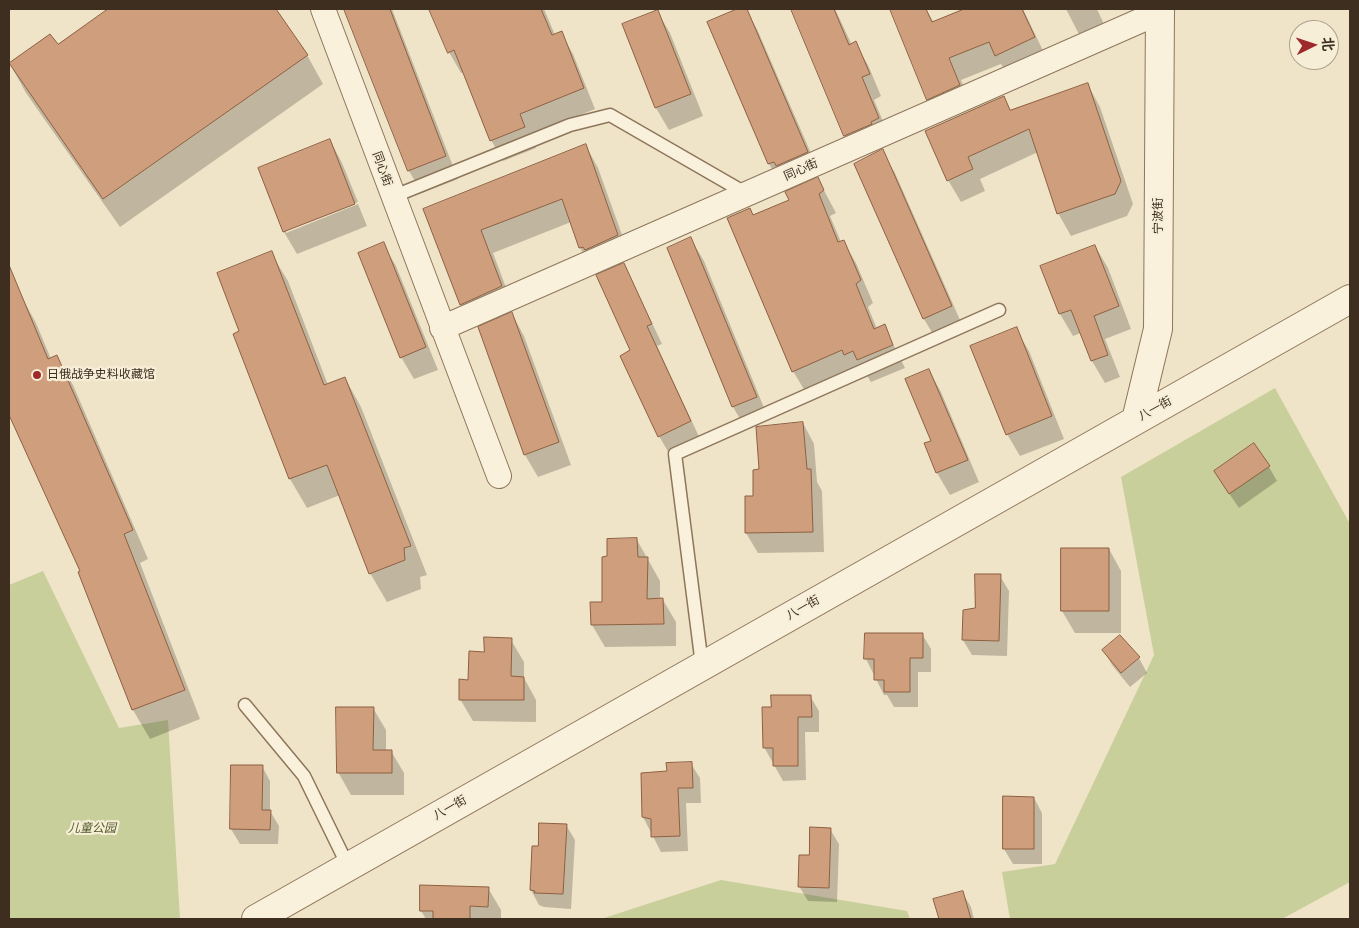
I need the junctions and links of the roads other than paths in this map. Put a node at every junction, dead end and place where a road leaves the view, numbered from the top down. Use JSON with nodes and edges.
{"nodes":[{"id":1,"x":323,"y":9,"type":"edge"},
{"id":2,"x":1160,"y":10,"type":"edge"},
{"id":3,"x":747,"y":194,"type":"junction"},
{"id":4,"x":392,"y":197,"type":"junction"},
{"id":5,"x":1350,"y":299,"type":"edge"},
{"id":6,"x":999,"y":310,"type":"dead end"},
{"id":7,"x":442,"y":328,"type":"junction"},
{"id":8,"x":1136,"y":420,"type":"junction"},
{"id":9,"x":499,"y":476,"type":"dead end"},
{"id":10,"x":702,"y":665,"type":"junction"},
{"id":11,"x":245,"y":705,"type":"dead end"},
{"id":12,"x":348,"y":866,"type":"junction"},
{"id":13,"x":256,"y":919,"type":"edge"}],
"edges":[{"from":1,"to":4,"type":"street","name":"同心街"},
{"from":2,"to":3,"type":"street","name":"同心街"},
{"from":2,"to":8,"type":"street","name":"宁波街"},
{"from":3,"to":4,"type":"lane"},
{"from":3,"to":7,"type":"street","name":"同心街"},
{"from":4,"to":7,"type":"street","name":"同心街"},
{"from":5,"to":8,"type":"street","name":"八一街"},
{"from":6,"to":10,"type":"lane"},
{"from":7,"to":9,"type":"street","name":"同心街"},
{"from":8,"to":10,"type":"street","name":"八一街"},
{"from":10,"to":12,"type":"street","name":"八一街"},
{"from":11,"to":12,"type":"lane"},
{"from":12,"to":13,"type":"street","name":"八一街"}]}
